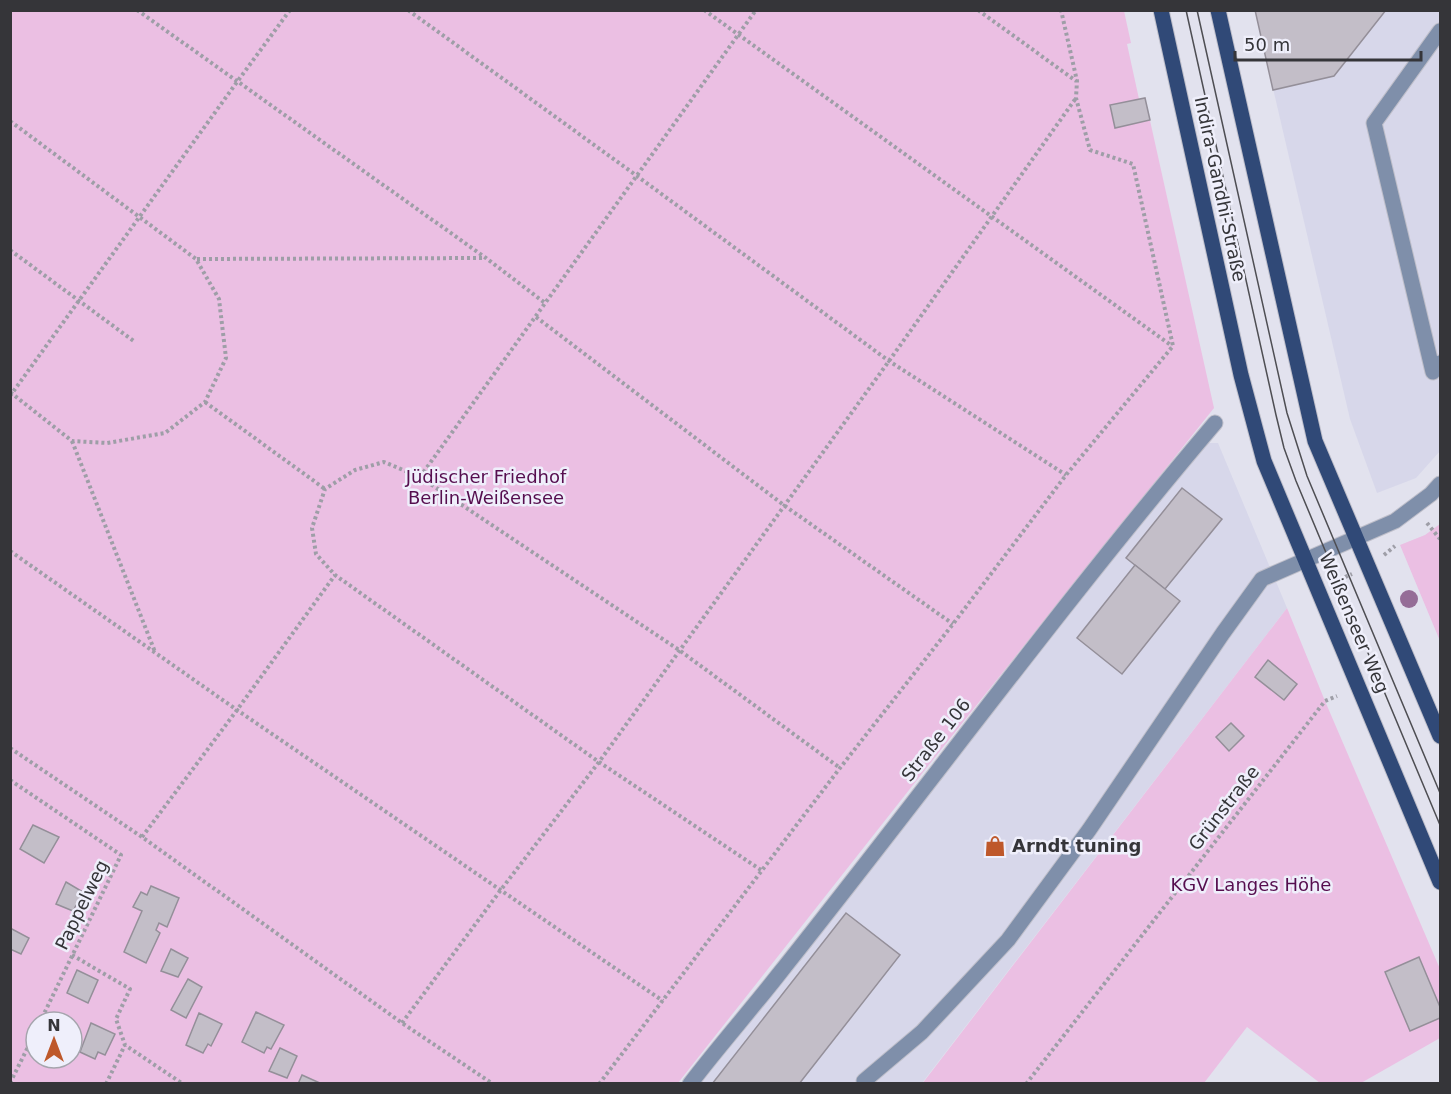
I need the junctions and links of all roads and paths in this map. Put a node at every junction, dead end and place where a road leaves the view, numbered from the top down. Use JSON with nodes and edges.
{"nodes":[{"id":1,"x":137,"y":10,"type":"edge"},
{"id":2,"x":290,"y":10,"type":"edge"},
{"id":3,"x":408,"y":10,"type":"edge"},
{"id":4,"x":704,"y":10,"type":"edge"},
{"id":5,"x":756,"y":10,"type":"edge"},
{"id":6,"x":978,"y":10,"type":"edge"},
{"id":7,"x":1061,"y":10,"type":"edge"},
{"id":8,"x":1161,"y":10,"type":"edge"},
{"id":9,"x":1218,"y":10,"type":"edge"},
{"id":10,"x":1440,"y":31,"type":"edge"},
{"id":11,"x":738,"y":35,"type":"junction"},
{"id":12,"x":1077,"y":81,"type":"junction"},
{"id":13,"x":237,"y":82,"type":"junction"},
{"id":14,"x":1076,"y":98,"type":"junction"},
{"id":15,"x":10,"y":121,"type":"edge"},
{"id":16,"x":637,"y":176,"type":"junction"},
{"id":17,"x":991,"y":216,"type":"junction"},
{"id":18,"x":140,"y":217,"type":"junction"},
{"id":19,"x":10,"y":250,"type":"edge"},
{"id":20,"x":486,"y":258,"type":"junction"},
{"id":21,"x":196,"y":259,"type":"junction"},
{"id":22,"x":79,"y":301,"type":"junction"},
{"id":23,"x":545,"y":303,"type":"junction"},
{"id":24,"x":535,"y":317,"type":"junction"},
{"id":25,"x":1288,"y":325,"type":"joint"},
{"id":26,"x":135,"y":342,"type":"dead end"},
{"id":27,"x":1173,"y":346,"type":"junction"},
{"id":28,"x":889,"y":361,"type":"junction"},
{"id":29,"x":1440,"y":363,"type":"edge"},
{"id":30,"x":1241,"y":375,"type":"joint"},
{"id":31,"x":11,"y":394,"type":"edge"},
{"id":32,"x":205,"y":402,"type":"junction"},
{"id":33,"x":1215,"y":423,"type":"dead end"},
{"id":34,"x":72,"y":441,"type":"junction"},
{"id":35,"x":1066,"y":475,"type":"junction"},
{"id":36,"x":420,"y":477,"type":"junction"},
{"id":37,"x":1440,"y":484,"type":"edge"},
{"id":38,"x":325,"y":489,"type":"junction"},
{"id":39,"x":785,"y":506,"type":"junction"},
{"id":40,"x":1427,"y":523,"type":"dead end"},
{"id":41,"x":1356,"y":538,"type":"junction"},
{"id":42,"x":1440,"y":539,"type":"edge"},
{"id":43,"x":1395,"y":546,"type":"dead end"},
{"id":44,"x":10,"y":551,"type":"edge"},
{"id":45,"x":1306,"y":560,"type":"junction"},
{"id":46,"x":1368,"y":567,"type":"junction"},
{"id":47,"x":335,"y":575,"type":"junction"},
{"id":48,"x":1318,"y":589,"type":"junction"},
{"id":49,"x":953,"y":624,"type":"junction"},
{"id":50,"x":679,"y":650,"type":"junction"},
{"id":51,"x":155,"y":652,"type":"junction"},
{"id":52,"x":1336,"y":696,"type":"dead end"},
{"id":53,"x":237,"y":710,"type":"junction"},
{"id":54,"x":1440,"y":736,"type":"edge"},
{"id":55,"x":10,"y":748,"type":"edge"},
{"id":56,"x":599,"y":762,"type":"junction"},
{"id":57,"x":840,"y":768,"type":"junction"},
{"id":58,"x":10,"y":780,"type":"edge"},
{"id":59,"x":142,"y":837,"type":"junction"},
{"id":60,"x":761,"y":870,"type":"junction"},
{"id":61,"x":1440,"y":882,"type":"edge"},
{"id":62,"x":500,"y":891,"type":"junction"},
{"id":63,"x":72,"y":956,"type":"junction"},
{"id":64,"x":663,"y":1001,"type":"junction"},
{"id":65,"x":46,"y":1010,"type":"edge"},
{"id":66,"x":402,"y":1023,"type":"junction"},
{"id":67,"x":125,"y":1046,"type":"junction"},
{"id":68,"x":24,"y":1054,"type":"edge"},
{"id":69,"x":864,"y":1081,"type":"dead end"},
{"id":70,"x":10,"y":1083,"type":"edge"},
{"id":71,"x":106,"y":1083,"type":"edge"},
{"id":72,"x":183,"y":1083,"type":"edge"},
{"id":73,"x":493,"y":1083,"type":"edge"},
{"id":74,"x":599,"y":1083,"type":"edge"},
{"id":75,"x":690,"y":1083,"type":"edge"},
{"id":76,"x":1026,"y":1083,"type":"edge"}],
"edges":[{"from":1,"to":13,"type":"path"},
{"from":2,"to":13,"type":"path"},
{"from":3,"to":16,"type":"path"},
{"from":4,"to":11,"type":"path"},
{"from":5,"to":11,"type":"path"},
{"from":6,"to":12,"type":"path"},
{"from":7,"to":12,"type":"path"},
{"from":8,"to":30,"type":"main road","name":"Indira-Gandhi-Straße"},
{"from":9,"to":25,"type":"main road","name":"Indira-Gandhi-Straße"},
{"from":10,"to":29,"type":"street"},
{"from":11,"to":16,"type":"path"},
{"from":11,"to":17,"type":"path"},
{"from":12,"to":14,"type":"path"},
{"from":13,"to":18,"type":"path"},
{"from":13,"to":20,"type":"path"},
{"from":14,"to":17,"type":"path"},
{"from":14,"to":27,"type":"path"},
{"from":15,"to":18,"type":"path"},
{"from":16,"to":23,"type":"path"},
{"from":16,"to":28,"type":"path"},
{"from":17,"to":27,"type":"path"},
{"from":17,"to":28,"type":"path"},
{"from":18,"to":21,"type":"path"},
{"from":18,"to":22,"type":"path"},
{"from":19,"to":22,"type":"path"},
{"from":20,"to":21,"type":"path"},
{"from":20,"to":23,"type":"path"},
{"from":21,"to":32,"type":"path"},
{"from":22,"to":26,"type":"path"},
{"from":22,"to":31,"type":"path"},
{"from":23,"to":24,"type":"path"},
{"from":24,"to":36,"type":"path"},
{"from":24,"to":39,"type":"path"},
{"from":25,"to":41,"type":"main road","name":"Weißenseer Weg"},
{"from":27,"to":35,"type":"path"},
{"from":28,"to":35,"type":"path"},
{"from":28,"to":39,"type":"path"},
{"from":30,"to":45,"type":"main road","name":"Weißenseer Weg"},
{"from":31,"to":34,"type":"path"},
{"from":32,"to":34,"type":"path"},
{"from":32,"to":38,"type":"path"},
{"from":33,"to":75,"type":"street","name":"Straße 106"},
{"from":34,"to":51,"type":"path"},
{"from":35,"to":49,"type":"path"},
{"from":36,"to":38,"type":"path"},
{"from":36,"to":50,"type":"path"},
{"from":37,"to":41,"type":"street"},
{"from":38,"to":47,"type":"path"},
{"from":39,"to":49,"type":"path"},
{"from":39,"to":50,"type":"path"},
{"from":40,"to":42,"type":"path"},
{"from":41,"to":45,"type":"street"},
{"from":41,"to":46,"type":"main road","name":"Weißenseer Weg"},
{"from":43,"to":46,"type":"path"},
{"from":44,"to":51,"type":"path"},
{"from":45,"to":48,"type":"main road","name":"Weißenseer Weg"},
{"from":45,"to":69,"type":"street"},
{"from":46,"to":48,"type":"path"},
{"from":46,"to":54,"type":"main road","name":"Weißenseer Weg"},
{"from":47,"to":53,"type":"path"},
{"from":47,"to":56,"type":"path"},
{"from":48,"to":61,"type":"main road","name":"Weißenseer Weg"},
{"from":49,"to":57,"type":"path"},
{"from":50,"to":56,"type":"path"},
{"from":50,"to":57,"type":"path"},
{"from":51,"to":53,"type":"path"},
{"from":52,"to":76,"type":"path","name":"Grünstraße"},
{"from":53,"to":59,"type":"path"},
{"from":53,"to":62,"type":"path"},
{"from":55,"to":59,"type":"path"},
{"from":56,"to":60,"type":"path"},
{"from":56,"to":62,"type":"path"},
{"from":57,"to":60,"type":"path"},
{"from":58,"to":63,"type":"path","name":"Pappelweg"},
{"from":59,"to":66,"type":"path"},
{"from":60,"to":64,"type":"path"},
{"from":62,"to":64,"type":"path"},
{"from":62,"to":66,"type":"path"},
{"from":63,"to":65,"type":"path","name":"Pappelweg"},
{"from":63,"to":67,"type":"path"},
{"from":64,"to":74,"type":"path"},
{"from":66,"to":73,"type":"path"},
{"from":67,"to":71,"type":"path"},
{"from":67,"to":72,"type":"path"},
{"from":68,"to":70,"type":"path"}]}
